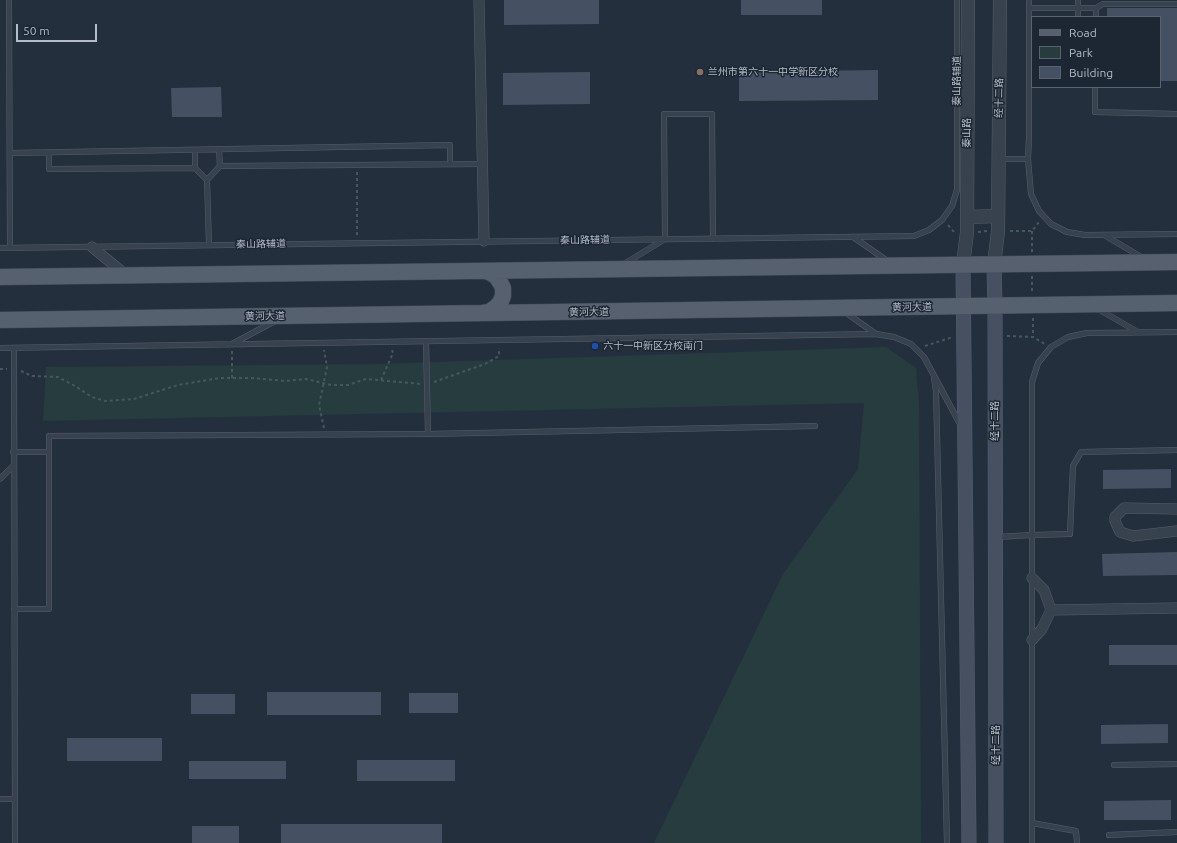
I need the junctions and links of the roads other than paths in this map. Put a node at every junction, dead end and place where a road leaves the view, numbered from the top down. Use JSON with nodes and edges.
{"nodes":[{"id":1,"x":9,"y":0,"type":"edge"},
{"id":2,"x":479,"y":0,"type":"edge"},
{"id":3,"x":957,"y":0,"type":"edge"},
{"id":4,"x":968,"y":0,"type":"edge"},
{"id":5,"x":1000,"y":0,"type":"edge"},
{"id":6,"x":1030,"y":0,"type":"edge"},
{"id":7,"x":1078,"y":0,"type":"edge"},
{"id":8,"x":1177,"y":4,"type":"edge"},
{"id":9,"x":1030,"y":8,"type":"junction"},
{"id":10,"x":1078,"y":8,"type":"junction"},
{"id":11,"x":1096,"y":8,"type":"junction"},
{"id":12,"x":1078,"y":16,"type":"edge"},
{"id":13,"x":1096,"y":16,"type":"edge"},
{"id":14,"x":1095,"y":88,"type":"edge"},
{"id":15,"x":1177,"y":114,"type":"edge"},
{"id":16,"x":219,"y":149,"type":"junction"},
{"id":17,"x":194,"y":150,"type":"junction"},
{"id":18,"x":49,"y":152,"type":"junction"},
{"id":19,"x":10,"y":153,"type":"junction"},
{"id":20,"x":999,"y":159,"type":"junction"},
{"id":21,"x":1028,"y":159,"type":"junction"},
{"id":22,"x":450,"y":164,"type":"junction"},
{"id":23,"x":483,"y":164,"type":"junction"},
{"id":24,"x":220,"y":166,"type":"junction"},
{"id":25,"x":195,"y":168,"type":"junction"},
{"id":26,"x":207,"y":180,"type":"junction"},
{"id":27,"x":998,"y":216,"type":"junction"},
{"id":28,"x":967,"y":217,"type":"junction"},
{"id":29,"x":1177,"y":234,"type":"edge"},
{"id":30,"x":1104,"y":235,"type":"junction"},
{"id":31,"x":853,"y":237,"type":"junction"},
{"id":32,"x":665,"y":239,"type":"junction"},
{"id":33,"x":713,"y":239,"type":"junction"},
{"id":34,"x":484,"y":242,"type":"junction"},
{"id":35,"x":209,"y":245,"type":"junction"},
{"id":36,"x":92,"y":246,"type":"junction"},
{"id":37,"x":10,"y":247,"type":"junction"},
{"id":38,"x":0,"y":248,"type":"edge"},
{"id":39,"x":1150,"y":262,"type":"junction"},
{"id":40,"x":1177,"y":262,"type":"edge"},
{"id":41,"x":994,"y":264,"type":"junction"},
{"id":42,"x":963,"y":265,"type":"junction"},
{"id":43,"x":894,"y":266,"type":"junction"},
{"id":44,"x":617,"y":269,"type":"junction"},
{"id":45,"x":482,"y":271,"type":"junction"},
{"id":46,"x":126,"y":275,"type":"junction"},
{"id":47,"x":0,"y":277,"type":"edge"},
{"id":48,"x":1177,"y":303,"type":"edge"},
{"id":49,"x":1090,"y":304,"type":"junction"},
{"id":50,"x":964,"y":306,"type":"junction"},
{"id":51,"x":995,"y":306,"type":"junction"},
{"id":52,"x":840,"y":308,"type":"junction"},
{"id":53,"x":482,"y":313,"type":"junction"},
{"id":54,"x":285,"y":316,"type":"junction"},
{"id":55,"x":0,"y":320,"type":"edge"},
{"id":56,"x":1138,"y":332,"type":"junction"},
{"id":57,"x":1177,"y":332,"type":"edge"},
{"id":58,"x":876,"y":334,"type":"junction"},
{"id":59,"x":426,"y":341,"type":"junction"},
{"id":60,"x":232,"y":344,"type":"junction"},
{"id":61,"x":0,"y":348,"type":"edge"},
{"id":62,"x":14,"y":348,"type":"junction"},
{"id":63,"x":933,"y":373,"type":"junction"},
{"id":64,"x":815,"y":426,"type":"dead end"},
{"id":65,"x":964,"y":431,"type":"junction"},
{"id":66,"x":428,"y":434,"type":"junction"},
{"id":67,"x":1177,"y":450,"type":"edge"},
{"id":68,"x":13,"y":452,"type":"junction"},
{"id":69,"x":49,"y":452,"type":"junction"},
{"id":70,"x":13,"y":466,"type":"junction"},
{"id":71,"x":0,"y":479,"type":"edge"},
{"id":72,"x":1177,"y":509,"type":"edge"},
{"id":73,"x":1177,"y":531,"type":"edge"},
{"id":74,"x":1032,"y":535,"type":"junction"},
{"id":75,"x":995,"y":538,"type":"junction"},
{"id":76,"x":1032,"y":578,"type":"junction"},
{"id":77,"x":1177,"y":608,"type":"edge"},
{"id":78,"x":14,"y":609,"type":"junction"},
{"id":79,"x":1051,"y":610,"type":"junction"},
{"id":80,"x":1032,"y":640,"type":"junction"},
{"id":81,"x":1177,"y":764,"type":"edge"},
{"id":82,"x":1114,"y":765,"type":"dead end"},
{"id":83,"x":0,"y":799,"type":"edge"},
{"id":84,"x":15,"y":799,"type":"junction"},
{"id":85,"x":1032,"y":823,"type":"junction"},
{"id":86,"x":1177,"y":832,"type":"edge"},
{"id":87,"x":1109,"y":835,"type":"dead end"},
{"id":88,"x":15,"y":843,"type":"edge"},
{"id":89,"x":947,"y":843,"type":"edge"},
{"id":90,"x":969,"y":843,"type":"edge"},
{"id":91,"x":996,"y":843,"type":"edge"},
{"id":92,"x":1032,"y":843,"type":"edge"},
{"id":93,"x":1077,"y":843,"type":"edge"}],
"edges":[{"from":1,"to":19,"type":"lane"},
{"from":2,"to":23,"type":"street"},
{"from":3,"to":31,"type":"lane","name":"秦山路辅道"},
{"from":4,"to":28,"type":"street","name":"秦山路"},
{"from":5,"to":20,"type":"street","name":"经十二路"},
{"from":6,"to":9,"type":"lane"},
{"from":7,"to":10,"type":"lane"},
{"from":8,"to":11,"type":"lane"},
{"from":9,"to":10,"type":"lane"},
{"from":9,"to":21,"type":"lane"},
{"from":10,"to":11,"type":"lane"},
{"from":10,"to":12,"type":"lane"},
{"from":11,"to":13,"type":"lane"},
{"from":14,"to":15,"type":"lane"},
{"from":16,"to":17,"type":"lane"},
{"from":16,"to":22,"type":"lane"},
{"from":16,"to":24,"type":"lane"},
{"from":17,"to":18,"type":"lane"},
{"from":17,"to":25,"type":"lane"},
{"from":18,"to":19,"type":"lane"},
{"from":18,"to":25,"type":"lane"},
{"from":19,"to":37,"type":"lane"},
{"from":20,"to":21,"type":"lane"},
{"from":20,"to":27,"type":"street","name":"经十二路"},
{"from":21,"to":30,"type":"lane"},
{"from":22,"to":23,"type":"lane"},
{"from":22,"to":24,"type":"lane"},
{"from":23,"to":34,"type":"street"},
{"from":24,"to":26,"type":"lane"},
{"from":25,"to":26,"type":"lane"},
{"from":26,"to":35,"type":"lane"},
{"from":27,"to":28,"type":"street"},
{"from":27,"to":41,"type":"street","name":"经十二路"},
{"from":28,"to":42,"type":"street","name":"秦山路"},
{"from":29,"to":30,"type":"lane"},
{"from":30,"to":39,"type":"lane"},
{"from":31,"to":33,"type":"lane","name":"秦山路辅道"},
{"from":31,"to":43,"type":"lane"},
{"from":32,"to":33,"type":"lane","name":"秦山路辅道"},
{"from":32,"to":33,"type":"lane"},
{"from":32,"to":34,"type":"lane","name":"秦山路辅道"},
{"from":32,"to":44,"type":"lane"},
{"from":34,"to":35,"type":"lane","name":"秦山路辅道"},
{"from":35,"to":36,"type":"lane","name":"秦山路辅道"},
{"from":36,"to":37,"type":"lane","name":"秦山路辅道"},
{"from":36,"to":46,"type":"street"},
{"from":37,"to":38,"type":"lane","name":"秦山路辅道"},
{"from":39,"to":40,"type":"main road"},
{"from":39,"to":41,"type":"main road"},
{"from":41,"to":42,"type":"main road"},
{"from":41,"to":51,"type":"main road","name":"经十二路"},
{"from":42,"to":43,"type":"main road"},
{"from":42,"to":50,"type":"main road"},
{"from":43,"to":44,"type":"main road"},
{"from":44,"to":45,"type":"main road"},
{"from":45,"to":46,"type":"main road"},
{"from":45,"to":53,"type":"main road"},
{"from":46,"to":47,"type":"main road"},
{"from":48,"to":49,"type":"main road","name":"黄河大道"},
{"from":49,"to":51,"type":"main road","name":"黄河大道"},
{"from":49,"to":56,"type":"lane"},
{"from":50,"to":51,"type":"main road","name":"黄河大道"},
{"from":50,"to":52,"type":"main road","name":"黄河大道"},
{"from":50,"to":65,"type":"main road"},
{"from":51,"to":75,"type":"main road","name":"经十二路"},
{"from":52,"to":53,"type":"main road","name":"黄河大道"},
{"from":52,"to":58,"type":"lane"},
{"from":53,"to":54,"type":"main road","name":"黄河大道"},
{"from":54,"to":55,"type":"main road","name":"黄河大道"},
{"from":54,"to":60,"type":"lane"},
{"from":56,"to":57,"type":"lane"},
{"from":56,"to":74,"type":"lane"},
{"from":58,"to":59,"type":"lane"},
{"from":58,"to":63,"type":"lane"},
{"from":59,"to":60,"type":"lane"},
{"from":59,"to":66,"type":"lane"},
{"from":60,"to":62,"type":"lane"},
{"from":61,"to":62,"type":"lane"},
{"from":62,"to":68,"type":"lane"},
{"from":63,"to":65,"type":"lane"},
{"from":63,"to":89,"type":"lane"},
{"from":64,"to":66,"type":"lane"},
{"from":65,"to":90,"type":"main road"},
{"from":66,"to":69,"type":"lane"},
{"from":67,"to":74,"type":"lane"},
{"from":68,"to":69,"type":"lane"},
{"from":68,"to":70,"type":"lane"},
{"from":69,"to":78,"type":"lane"},
{"from":70,"to":71,"type":"lane"},
{"from":70,"to":78,"type":"lane"},
{"from":72,"to":73,"type":"street"},
{"from":74,"to":75,"type":"lane"},
{"from":74,"to":76,"type":"lane"},
{"from":75,"to":91,"type":"main road","name":"经十二路"},
{"from":76,"to":79,"type":"street"},
{"from":76,"to":80,"type":"lane"},
{"from":77,"to":79,"type":"street"},
{"from":78,"to":84,"type":"lane"},
{"from":79,"to":80,"type":"street"},
{"from":80,"to":85,"type":"lane"},
{"from":81,"to":82,"type":"lane"},
{"from":83,"to":84,"type":"lane"},
{"from":84,"to":88,"type":"lane"},
{"from":85,"to":92,"type":"lane"},
{"from":85,"to":93,"type":"lane"},
{"from":86,"to":87,"type":"lane"}]}
